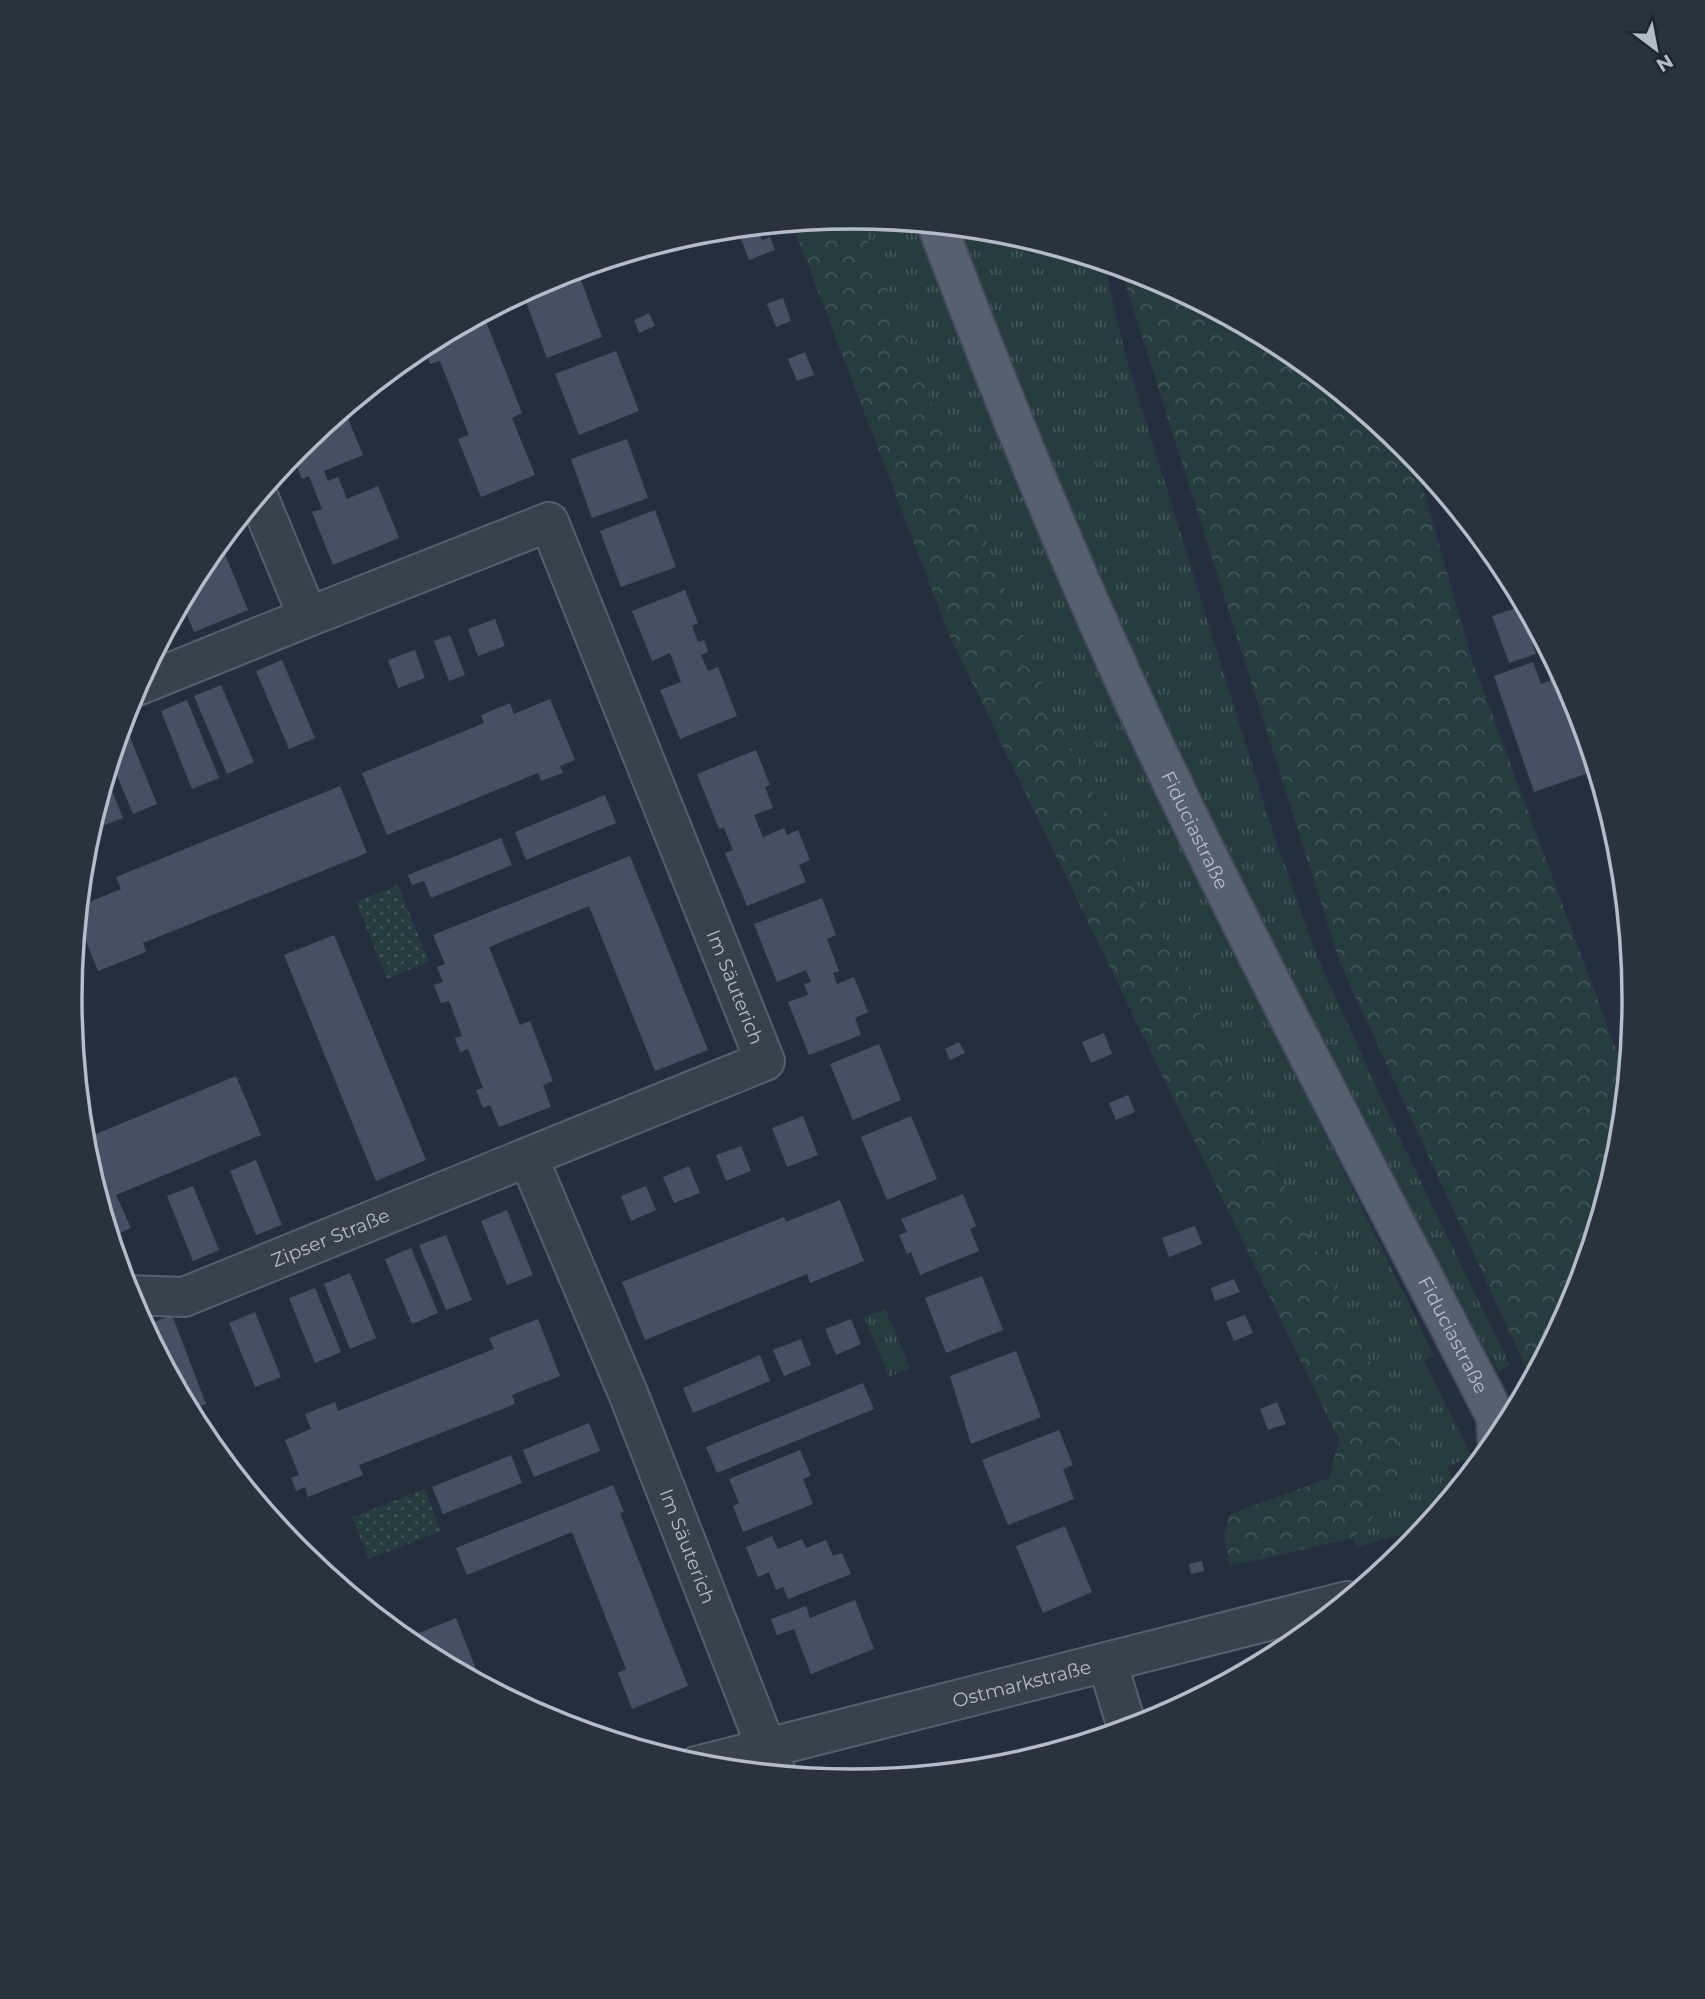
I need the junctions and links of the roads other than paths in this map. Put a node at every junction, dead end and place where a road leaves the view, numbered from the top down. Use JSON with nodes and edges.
{"nodes":[{"id":1,"x":941,"y":235,"type":"edge"},
{"id":2,"x":262,"y":505,"type":"edge"},
{"id":3,"x":308,"y":617,"type":"junction"},
{"id":4,"x":153,"y":680,"type":"edge"},
{"id":5,"x":528,"y":1157,"type":"junction"},
{"id":6,"x":142,"y":1295,"type":"edge"},
{"id":7,"x":1497,"y":1421,"type":"edge"},
{"id":8,"x":1327,"y":1606,"type":"edge"},
{"id":9,"x":1107,"y":1662,"type":"junction"},
{"id":10,"x":1125,"y":1720,"type":"edge"},
{"id":11,"x":773,"y":1761,"type":"edge"},
{"id":12,"x":749,"y":1763,"type":"edge"}],
"edges":[{"from":1,"to":7,"type":"main road","name":"Fiduciastraße"},
{"from":2,"to":3,"type":"street"},
{"from":3,"to":4,"type":"street"},
{"from":3,"to":5,"type":"street","name":"Im Säuterich"},
{"from":5,"to":6,"type":"street","name":"Zipser Straße"},
{"from":5,"to":11,"type":"street","name":"Im Säuterich"},
{"from":8,"to":9,"type":"street","name":"Ostmarkstraße"},
{"from":9,"to":10,"type":"street"},
{"from":9,"to":11,"type":"street","name":"Ostmarkstraße"},
{"from":11,"to":12,"type":"street","name":"Ostmarkstraße"}]}
